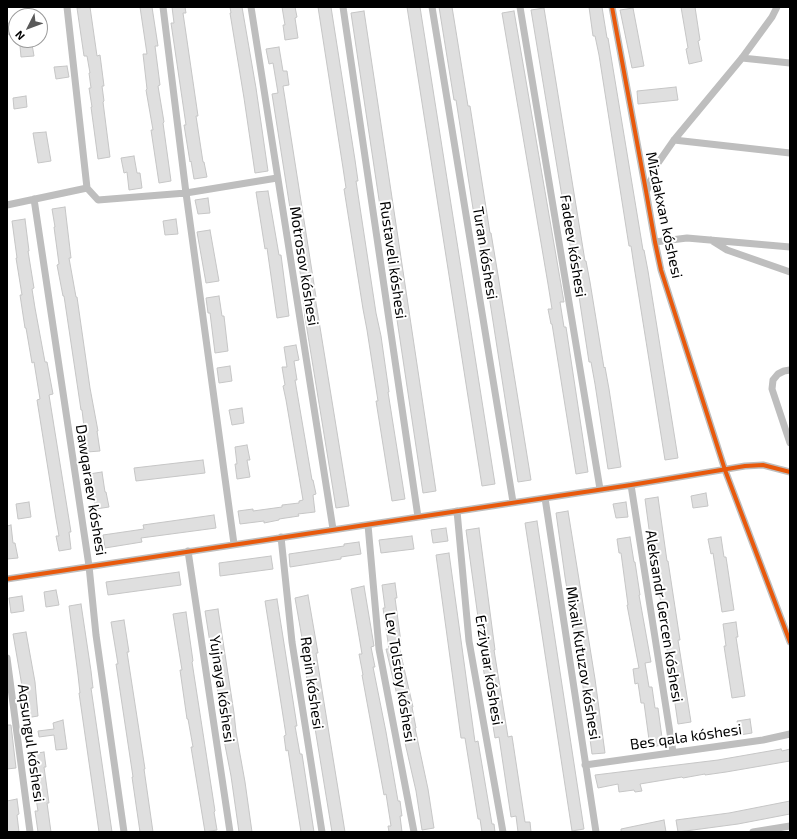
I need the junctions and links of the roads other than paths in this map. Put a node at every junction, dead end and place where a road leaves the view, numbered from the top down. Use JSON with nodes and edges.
{"nodes":[{"id":1,"x":67,"y":7,"type":"edge"},
{"id":2,"x":163,"y":7,"type":"edge"},
{"id":3,"x":251,"y":7,"type":"edge"},
{"id":4,"x":343,"y":7,"type":"edge"},
{"id":5,"x":432,"y":7,"type":"edge"},
{"id":6,"x":520,"y":7,"type":"edge"},
{"id":7,"x":612,"y":7,"type":"edge"},
{"id":8,"x":777,"y":7,"type":"edge"},
{"id":9,"x":742,"y":58,"type":"junction"},
{"id":10,"x":790,"y":63,"type":"edge"},
{"id":11,"x":674,"y":140,"type":"junction"},
{"id":12,"x":790,"y":153,"type":"edge"},
{"id":13,"x":277,"y":178,"type":"junction"},
{"id":14,"x":88,"y":188,"type":"junction"},
{"id":15,"x":646,"y":191,"type":"junction"},
{"id":16,"x":186,"y":193,"type":"junction"},
{"id":17,"x":34,"y":199,"type":"junction"},
{"id":18,"x":7,"y":205,"type":"edge"},
{"id":19,"x":710,"y":240,"type":"junction"},
{"id":20,"x":655,"y":242,"type":"junction"},
{"id":21,"x":790,"y":247,"type":"edge"},
{"id":22,"x":790,"y":272,"type":"edge"},
{"id":23,"x":790,"y":370,"type":"edge"},
{"id":24,"x":790,"y":443,"type":"edge"},
{"id":25,"x":725,"y":470,"type":"junction"},
{"id":26,"x":790,"y":472,"type":"edge"},
{"id":27,"x":630,"y":485,"type":"junction"},
{"id":28,"x":600,"y":489,"type":"junction"},
{"id":29,"x":545,"y":498,"type":"junction"},
{"id":30,"x":513,"y":502,"type":"junction"},
{"id":31,"x":458,"y":511,"type":"junction"},
{"id":32,"x":418,"y":516,"type":"junction"},
{"id":33,"x":368,"y":525,"type":"junction"},
{"id":34,"x":333,"y":529,"type":"junction"},
{"id":35,"x":282,"y":537,"type":"junction"},
{"id":36,"x":234,"y":544,"type":"junction"},
{"id":37,"x":188,"y":551,"type":"junction"},
{"id":38,"x":89,"y":566,"type":"junction"},
{"id":39,"x":7,"y":579,"type":"edge"},
{"id":40,"x":790,"y":642,"type":"edge"},
{"id":41,"x":7,"y":658,"type":"edge"},
{"id":42,"x":790,"y":734,"type":"edge"},
{"id":43,"x":672,"y":752,"type":"junction"},
{"id":44,"x":585,"y":765,"type":"junction"},
{"id":45,"x":790,"y":826,"type":"edge"},
{"id":46,"x":30,"y":832,"type":"edge"},
{"id":47,"x":124,"y":832,"type":"edge"},
{"id":48,"x":230,"y":832,"type":"edge"},
{"id":49,"x":322,"y":832,"type":"edge"},
{"id":50,"x":414,"y":832,"type":"edge"},
{"id":51,"x":502,"y":832,"type":"edge"},
{"id":52,"x":596,"y":832,"type":"edge"},
{"id":53,"x":753,"y":832,"type":"edge"}],
"edges":[{"from":1,"to":14,"type":"street"},
{"from":2,"to":16,"type":"street"},
{"from":3,"to":13,"type":"street","name":"Motrosov kóshesi"},
{"from":4,"to":32,"type":"street","name":"Rustaveli kóshesi"},
{"from":5,"to":30,"type":"street","name":"Turan kóshesi"},
{"from":6,"to":28,"type":"street","name":"Fadeev kóshesi"},
{"from":7,"to":15,"type":"street","name":"Mizdakxan kóshesi"},
{"from":8,"to":9,"type":"street"},
{"from":9,"to":10,"type":"street"},
{"from":9,"to":11,"type":"street"},
{"from":11,"to":12,"type":"street"},
{"from":11,"to":15,"type":"street"},
{"from":13,"to":16,"type":"street"},
{"from":13,"to":34,"type":"street","name":"Motrosov kóshesi"},
{"from":14,"to":16,"type":"street"},
{"from":14,"to":17,"type":"street"},
{"from":15,"to":20,"type":"street","name":"Mizdakxan kóshesi"},
{"from":16,"to":36,"type":"street"},
{"from":17,"to":18,"type":"street"},
{"from":17,"to":38,"type":"street","name":"Dawqaraev kóshesi"},
{"from":19,"to":20,"type":"street"},
{"from":19,"to":21,"type":"street"},
{"from":19,"to":22,"type":"street"},
{"from":20,"to":25,"type":"street","name":"Mizdakxan kóshesi"},
{"from":23,"to":24,"type":"street"},
{"from":25,"to":26,"type":"street"},
{"from":25,"to":27,"type":"street"},
{"from":25,"to":40,"type":"street","name":"Mizdakxan kóshesi"},
{"from":27,"to":28,"type":"street"},
{"from":27,"to":43,"type":"street","name":"Aleksandr Gercen kóshesi"},
{"from":28,"to":29,"type":"street"},
{"from":29,"to":30,"type":"street"},
{"from":29,"to":44,"type":"street","name":"Mixail Kutuzov kóshesi"},
{"from":30,"to":31,"type":"street"},
{"from":31,"to":32,"type":"street"},
{"from":31,"to":51,"type":"street","name":"Erziyuar kóshesi"},
{"from":32,"to":33,"type":"street"},
{"from":33,"to":34,"type":"street"},
{"from":33,"to":50,"type":"street","name":"Lev Tolstoy kóshesi"},
{"from":34,"to":35,"type":"street"},
{"from":35,"to":36,"type":"street"},
{"from":35,"to":49,"type":"street","name":"Repin kóshesi"},
{"from":36,"to":37,"type":"street"},
{"from":37,"to":38,"type":"street"},
{"from":37,"to":48,"type":"street","name":"Yujnaya kóshesi"},
{"from":38,"to":39,"type":"street"},
{"from":38,"to":47,"type":"street","name":"Dawqaraev kóshesi"},
{"from":41,"to":46,"type":"street","name":"Aqsungul kóshesi"},
{"from":42,"to":43,"type":"street","name":"Bes qala kóshesi"},
{"from":43,"to":44,"type":"street","name":"Bes qala kóshesi"},
{"from":44,"to":52,"type":"street","name":"Mixail Kutuzov kóshesi"},
{"from":45,"to":53,"type":"street"}]}
